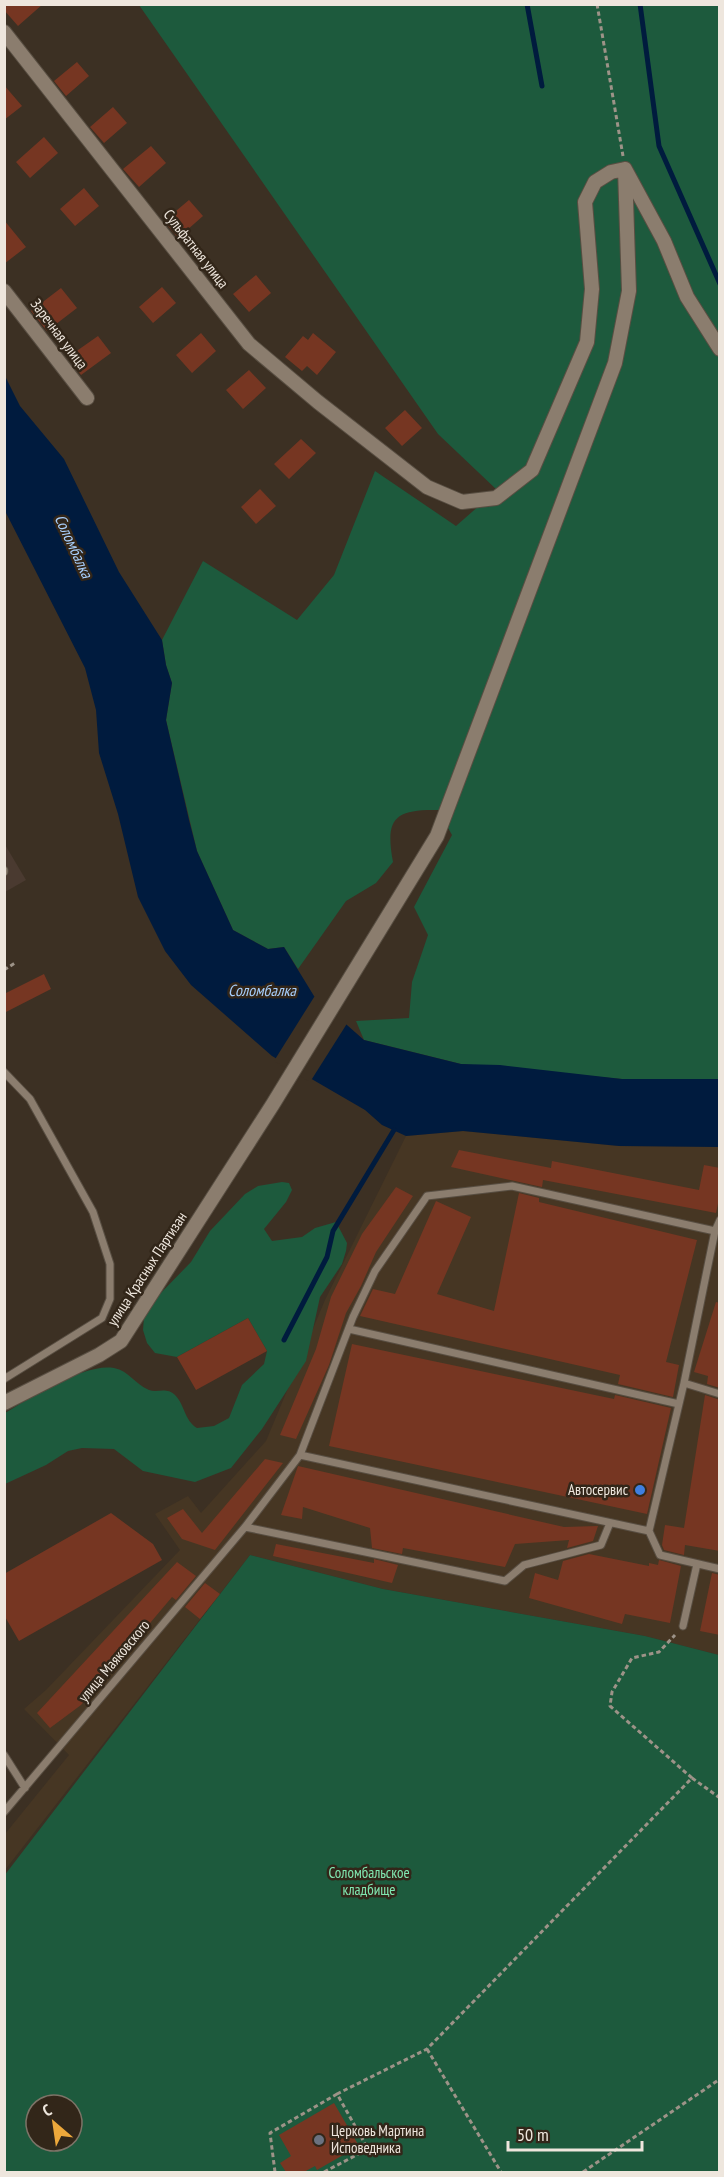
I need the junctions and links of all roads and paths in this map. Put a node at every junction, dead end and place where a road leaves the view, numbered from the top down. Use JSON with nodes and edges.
{"nodes":[{"id":1,"x":597,"y":4,"type":"edge"},
{"id":2,"x":4,"y":32,"type":"edge"},
{"id":3,"x":625,"y":169,"type":"junction"},
{"id":4,"x":4,"y":291,"type":"edge"},
{"id":5,"x":720,"y":349,"type":"edge"},
{"id":6,"x":87,"y":398,"type":"dead end"},
{"id":7,"x":15,"y":963,"type":"dead end"},
{"id":8,"x":4,"y":970,"type":"edge"},
{"id":9,"x":4,"y":1072,"type":"edge"},
{"id":10,"x":720,"y":1220,"type":"edge"},
{"id":11,"x":716,"y":1231,"type":"junction"},
{"id":12,"x":349,"y":1329,"type":"junction"},
{"id":13,"x":4,"y":1379,"type":"edge"},
{"id":14,"x":684,"y":1383,"type":"junction"},
{"id":15,"x":720,"y":1394,"type":"edge"},
{"id":16,"x":4,"y":1403,"type":"edge"},
{"id":17,"x":680,"y":1404,"type":"junction"},
{"id":18,"x":300,"y":1455,"type":"junction"},
{"id":19,"x":610,"y":1523,"type":"junction"},
{"id":20,"x":245,"y":1527,"type":"junction"},
{"id":21,"x":649,"y":1531,"type":"junction"},
{"id":22,"x":697,"y":1564,"type":"junction"},
{"id":23,"x":720,"y":1569,"type":"edge"},
{"id":24,"x":683,"y":1626,"type":"joint"},
{"id":25,"x":4,"y":1755,"type":"edge"},
{"id":26,"x":692,"y":1778,"type":"junction"},
{"id":27,"x":25,"y":1788,"type":"junction"},
{"id":28,"x":720,"y":1798,"type":"edge"},
{"id":29,"x":4,"y":1812,"type":"edge"},
{"id":30,"x":426,"y":2049,"type":"junction"},
{"id":31,"x":720,"y":2079,"type":"edge"},
{"id":32,"x":338,"y":2094,"type":"junction"},
{"id":33,"x":274,"y":2172,"type":"edge"},
{"id":34,"x":324,"y":2172,"type":"edge"},
{"id":35,"x":501,"y":2172,"type":"edge"},
{"id":36,"x":584,"y":2172,"type":"edge"}],
"edges":[{"from":1,"to":3,"type":"path"},
{"from":2,"to":3,"type":"street","name":"Сульфатная улица"},
{"from":3,"to":5,"type":"street"},
{"from":3,"to":16,"type":"street","name":"улица Красных Партизан"},
{"from":4,"to":6,"type":"street","name":"Заречная улица"},
{"from":7,"to":8,"type":"path"},
{"from":9,"to":13,"type":"lane"},
{"from":10,"to":11,"type":"lane"},
{"from":11,"to":12,"type":"lane","name":"улица Маяковского"},
{"from":11,"to":14,"type":"lane"},
{"from":12,"to":17,"type":"lane"},
{"from":12,"to":18,"type":"lane","name":"улица Маяковского"},
{"from":14,"to":15,"type":"lane"},
{"from":14,"to":17,"type":"lane"},
{"from":17,"to":21,"type":"lane"},
{"from":18,"to":19,"type":"lane"},
{"from":18,"to":20,"type":"lane","name":"улица Маяковского"},
{"from":19,"to":20,"type":"lane"},
{"from":19,"to":21,"type":"lane"},
{"from":20,"to":27,"type":"lane","name":"улица Маяковского"},
{"from":21,"to":22,"type":"lane"},
{"from":22,"to":23,"type":"lane"},
{"from":22,"to":24,"type":"lane"},
{"from":24,"to":26,"type":"path"},
{"from":25,"to":27,"type":"lane"},
{"from":26,"to":28,"type":"path"},
{"from":26,"to":30,"type":"path"},
{"from":27,"to":29,"type":"lane","name":"улица Маяковского"},
{"from":30,"to":32,"type":"path"},
{"from":30,"to":35,"type":"path"},
{"from":31,"to":36,"type":"path"},
{"from":32,"to":33,"type":"path"},
{"from":32,"to":34,"type":"path"}]}
